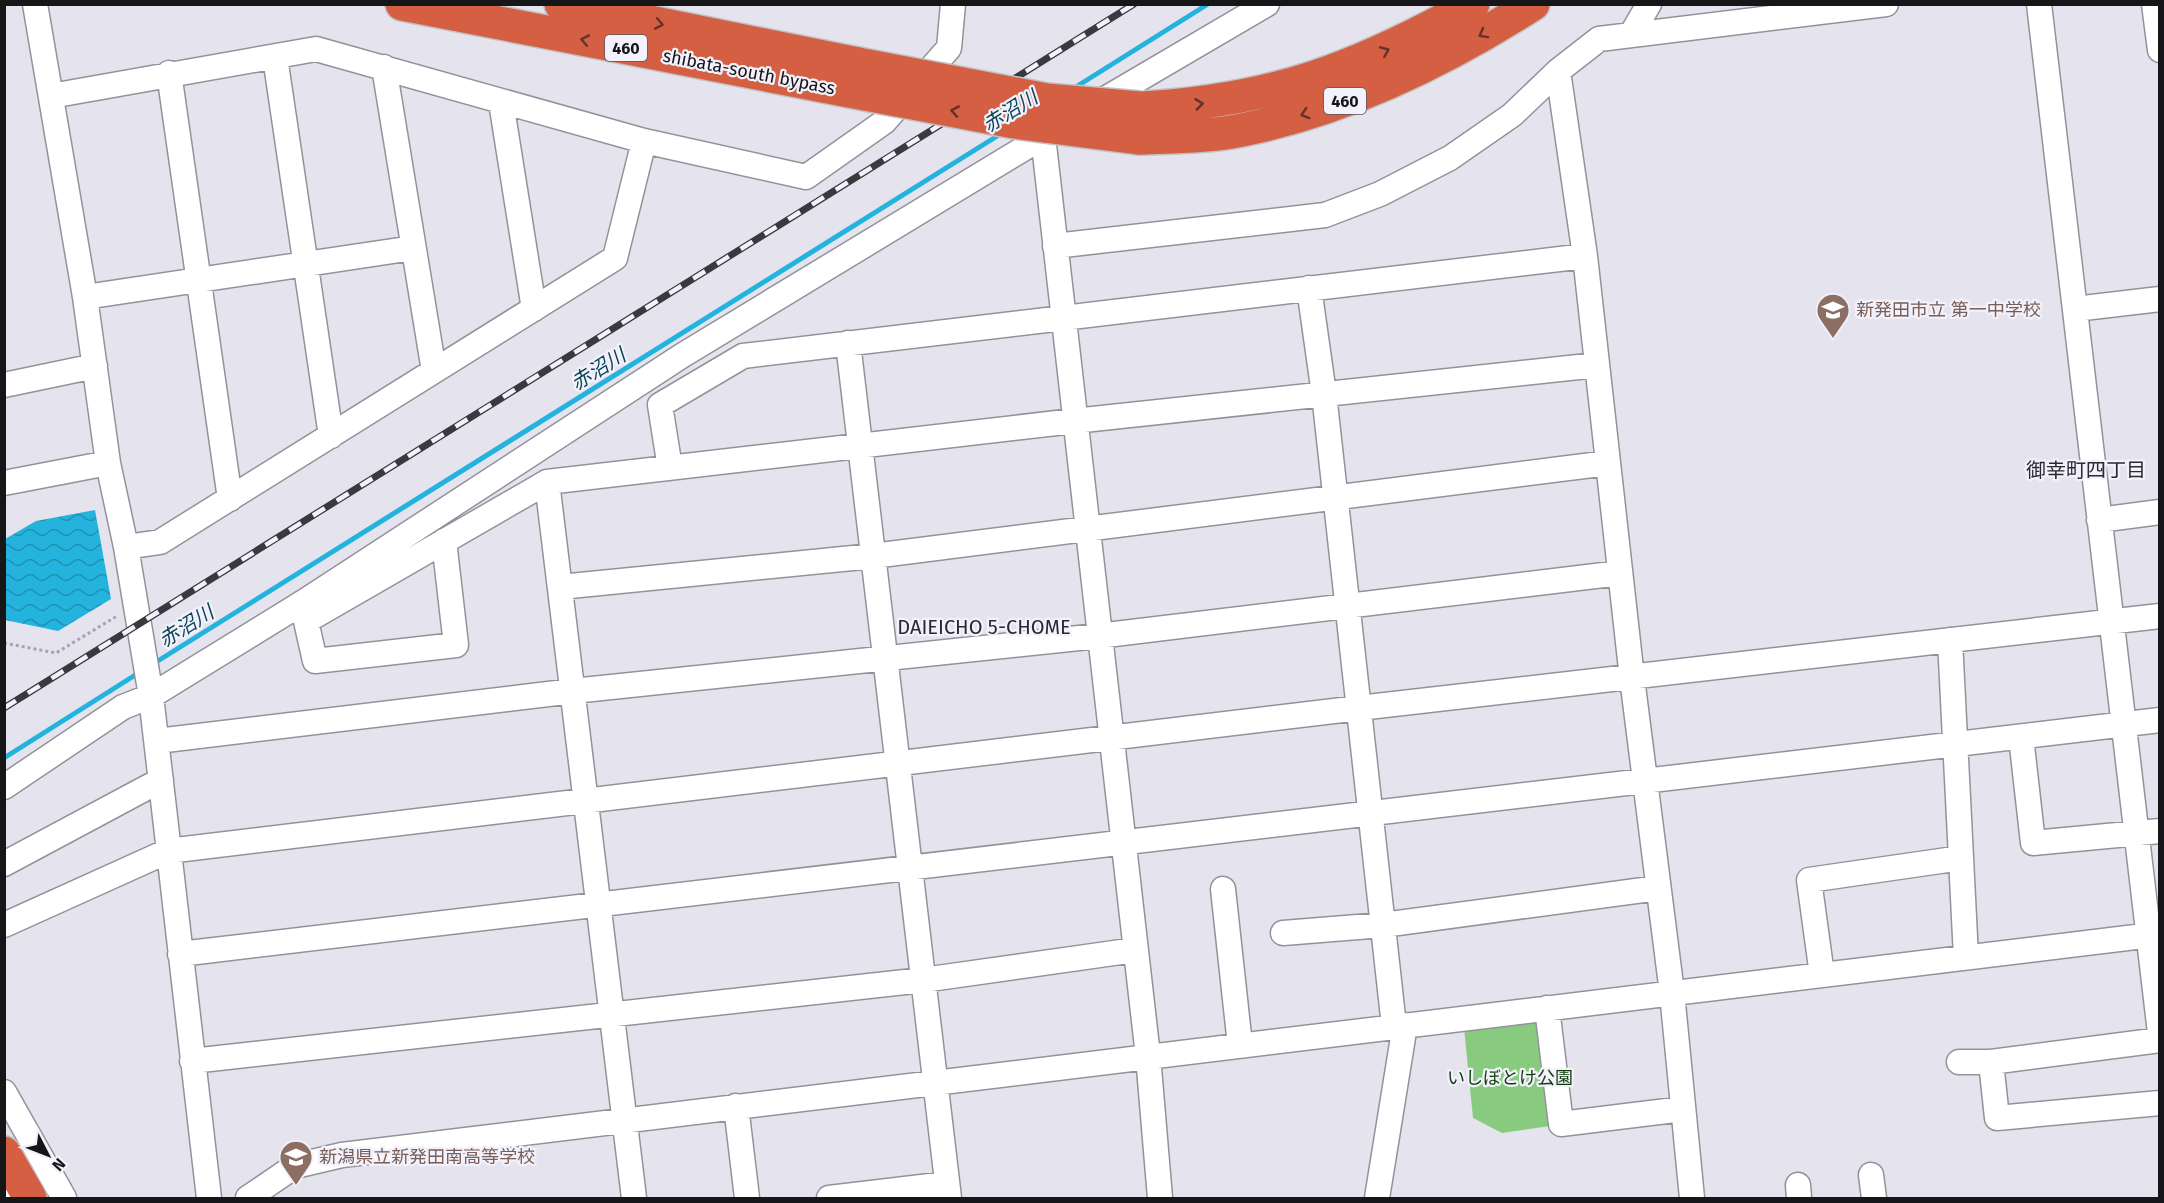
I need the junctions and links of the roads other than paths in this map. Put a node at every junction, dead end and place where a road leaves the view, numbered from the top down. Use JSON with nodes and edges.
{"nodes":[{"id":1,"x":35,"y":4,"type":"edge"},
{"id":2,"x":402,"y":4,"type":"edge"},
{"id":3,"x":561,"y":4,"type":"edge"},
{"id":4,"x":953,"y":4,"type":"edge"},
{"id":5,"x":1267,"y":4,"type":"edge"},
{"id":6,"x":1473,"y":4,"type":"edge"},
{"id":7,"x":1533,"y":4,"type":"edge"},
{"id":8,"x":1649,"y":4,"type":"edge"},
{"id":9,"x":1886,"y":4,"type":"edge"},
{"id":10,"x":2039,"y":4,"type":"edge"},
{"id":11,"x":2154,"y":4,"type":"edge"},
{"id":12,"x":1631,"y":35,"type":"junction"},
{"id":13,"x":2160,"y":50,"type":"edge"},
{"id":14,"x":275,"y":57,"type":"junction"},
{"id":15,"x":384,"y":67,"type":"junction"},
{"id":16,"x":1558,"y":71,"type":"junction"},
{"id":17,"x":168,"y":74,"type":"junction"},
{"id":18,"x":854,"y":78,"type":"junction"},
{"id":19,"x":51,"y":96,"type":"junction"},
{"id":20,"x":501,"y":102,"type":"junction"},
{"id":21,"x":1139,"y":123,"type":"junction"},
{"id":22,"x":1043,"y":136,"type":"junction"},
{"id":23,"x":644,"y":141,"type":"junction"},
{"id":24,"x":1055,"y":246,"type":"junction"},
{"id":25,"x":413,"y":248,"type":"junction"},
{"id":26,"x":1585,"y":256,"type":"junction"},
{"id":27,"x":305,"y":264,"type":"junction"},
{"id":28,"x":198,"y":280,"type":"junction"},
{"id":29,"x":1310,"y":288,"type":"junction"},
{"id":30,"x":86,"y":297,"type":"junction"},
{"id":31,"x":2160,"y":299,"type":"edge"},
{"id":32,"x":534,"y":309,"type":"junction"},
{"id":33,"x":2074,"y":309,"type":"junction"},
{"id":34,"x":1063,"y":317,"type":"junction"},
{"id":35,"x":848,"y":343,"type":"junction"},
{"id":36,"x":1597,"y":365,"type":"junction"},
{"id":37,"x":95,"y":366,"type":"junction"},
{"id":38,"x":434,"y":372,"type":"junction"},
{"id":39,"x":4,"y":386,"type":"edge"},
{"id":40,"x":1324,"y":394,"type":"junction"},
{"id":41,"x":1074,"y":421,"type":"junction"},
{"id":42,"x":331,"y":436,"type":"junction"},
{"id":43,"x":860,"y":446,"type":"junction"},
{"id":44,"x":108,"y":463,"type":"junction"},
{"id":45,"x":1608,"y":463,"type":"junction"},
{"id":46,"x":670,"y":468,"type":"junction"},
{"id":47,"x":547,"y":482,"type":"junction"},
{"id":48,"x":4,"y":483,"type":"edge"},
{"id":49,"x":1336,"y":498,"type":"junction"},
{"id":50,"x":230,"y":499,"type":"junction"},
{"id":51,"x":2160,"y":512,"type":"edge"},
{"id":52,"x":2099,"y":520,"type":"junction"},
{"id":53,"x":1086,"y":527,"type":"junction"},
{"id":54,"x":444,"y":541,"type":"junction"},
{"id":55,"x":126,"y":547,"type":"junction"},
{"id":56,"x":873,"y":556,"type":"junction"},
{"id":57,"x":1620,"y":573,"type":"junction"},
{"id":58,"x":560,"y":587,"type":"junction"},
{"id":59,"x":1347,"y":605,"type":"junction"},
{"id":60,"x":304,"y":612,"type":"junction"},
{"id":61,"x":2160,"y":616,"type":"edge"},
{"id":62,"x":2111,"y":622,"type":"junction"},
{"id":63,"x":1098,"y":636,"type":"junction"},
{"id":64,"x":1950,"y":640,"type":"junction"},
{"id":65,"x":885,"y":659,"type":"junction"},
{"id":66,"x":1632,"y":678,"type":"junction"},
{"id":67,"x":573,"y":691,"type":"junction"},
{"id":68,"x":151,"y":696,"type":"junction"},
{"id":69,"x":1359,"y":708,"type":"junction"},
{"id":70,"x":2160,"y":720,"type":"edge"},
{"id":71,"x":2122,"y":725,"type":"junction"},
{"id":72,"x":2020,"y":737,"type":"junction"},
{"id":73,"x":1110,"y":738,"type":"junction"},
{"id":74,"x":157,"y":741,"type":"junction"},
{"id":75,"x":1955,"y":745,"type":"junction"},
{"id":76,"x":898,"y":764,"type":"junction"},
{"id":77,"x":160,"y":780,"type":"junction"},
{"id":78,"x":1644,"y":781,"type":"junction"},
{"id":79,"x":4,"y":787,"type":"edge"},
{"id":80,"x":587,"y":802,"type":"junction"},
{"id":81,"x":1371,"y":813,"type":"junction"},
{"id":82,"x":2160,"y":831,"type":"edge"},
{"id":83,"x":2135,"y":833,"type":"junction"},
{"id":84,"x":1122,"y":843,"type":"junction"},
{"id":85,"x":168,"y":851,"type":"junction"},
{"id":86,"x":1961,"y":858,"type":"junction"},
{"id":87,"x":4,"y":864,"type":"edge"},
{"id":88,"x":910,"y":868,"type":"junction"},
{"id":89,"x":1658,"y":888,"type":"junction"},
{"id":90,"x":1223,"y":889,"type":"dead end"},
{"id":91,"x":600,"y":904,"type":"junction"},
{"id":92,"x":1383,"y":925,"type":"junction"},
{"id":93,"x":4,"y":926,"type":"edge"},
{"id":94,"x":1283,"y":933,"type":"dead end"},
{"id":95,"x":2153,"y":934,"type":"edge"},
{"id":96,"x":1135,"y":950,"type":"junction"},
{"id":97,"x":180,"y":954,"type":"junction"},
{"id":98,"x":1966,"y":957,"type":"junction"},
{"id":99,"x":1822,"y":975,"type":"junction"},
{"id":100,"x":923,"y":980,"type":"junction"},
{"id":101,"x":1672,"y":993,"type":"junction"},
{"id":102,"x":1547,"y":1008,"type":"junction"},
{"id":103,"x":613,"y":1012,"type":"junction"},
{"id":104,"x":1400,"y":1026,"type":"junction"},
{"id":105,"x":2160,"y":1033,"type":"edge"},
{"id":106,"x":2160,"y":1040,"type":"edge"},
{"id":107,"x":1240,"y":1045,"type":"junction"},
{"id":108,"x":1148,"y":1056,"type":"junction"},
{"id":109,"x":192,"y":1061,"type":"junction"},
{"id":110,"x":1959,"y":1062,"type":"dead end"},
{"id":111,"x":1991,"y":1062,"type":"junction"},
{"id":112,"x":935,"y":1082,"type":"junction"},
{"id":113,"x":4,"y":1092,"type":"edge"},
{"id":114,"x":2160,"y":1103,"type":"edge"},
{"id":115,"x":736,"y":1106,"type":"junction"},
{"id":116,"x":1683,"y":1109,"type":"junction"},
{"id":117,"x":627,"y":1119,"type":"junction"},
{"id":118,"x":4,"y":1153,"type":"edge"},
{"id":119,"x":948,"y":1191,"type":"edge"},
{"id":120,"x":4,"y":1192,"type":"edge"},
{"id":121,"x":9,"y":1198,"type":"edge"},
{"id":122,"x":30,"y":1198,"type":"edge"},
{"id":123,"x":64,"y":1198,"type":"edge"},
{"id":124,"x":209,"y":1198,"type":"edge"},
{"id":125,"x":248,"y":1198,"type":"edge"},
{"id":126,"x":634,"y":1198,"type":"edge"},
{"id":127,"x":747,"y":1198,"type":"edge"},
{"id":128,"x":829,"y":1198,"type":"edge"},
{"id":129,"x":1160,"y":1198,"type":"edge"},
{"id":130,"x":1377,"y":1198,"type":"edge"},
{"id":131,"x":1692,"y":1198,"type":"edge"}],
"edges":[{"from":1,"to":19,"type":"street"},
{"from":18,"to":2,"type":"highway","name":"shibata-south bypass","number":"460","one_way":true},
{"from":3,"to":18,"type":"highway","name":"shibata-south bypass","number":"460","one_way":true},
{"from":4,"to":23,"type":"street"},
{"from":5,"to":22,"type":"street"},
{"from":21,"to":6,"type":"highway","number":"460","one_way":true},
{"from":7,"to":21,"type":"highway","number":"460","one_way":true},
{"from":8,"to":12,"type":"street"},
{"from":9,"to":12,"type":"street"},
{"from":10,"to":33,"type":"street"},
{"from":11,"to":13,"type":"street"},
{"from":12,"to":16,"type":"street"},
{"from":14,"to":15,"type":"street"},
{"from":14,"to":17,"type":"street"},
{"from":14,"to":27,"type":"street"},
{"from":15,"to":20,"type":"street"},
{"from":15,"to":25,"type":"street"},
{"from":16,"to":24,"type":"street"},
{"from":16,"to":26,"type":"street"},
{"from":17,"to":19,"type":"street"},
{"from":17,"to":28,"type":"street"},
{"from":18,"to":21,"type":"highway","number":"460","bridge":true},
{"from":19,"to":30,"type":"street"},
{"from":20,"to":23,"type":"street"},
{"from":20,"to":32,"type":"street"},
{"from":22,"to":24,"type":"street"},
{"from":22,"to":60,"type":"street"},
{"from":23,"to":32,"type":"street"},
{"from":24,"to":34,"type":"street"},
{"from":25,"to":27,"type":"street"},
{"from":25,"to":38,"type":"street"},
{"from":26,"to":29,"type":"street"},
{"from":26,"to":36,"type":"street"},
{"from":27,"to":28,"type":"street"},
{"from":27,"to":42,"type":"street"},
{"from":28,"to":30,"type":"street"},
{"from":28,"to":50,"type":"street"},
{"from":29,"to":34,"type":"street"},
{"from":29,"to":40,"type":"street"},
{"from":30,"to":37,"type":"street"},
{"from":31,"to":33,"type":"street"},
{"from":32,"to":38,"type":"street"},
{"from":33,"to":52,"type":"street"},
{"from":34,"to":35,"type":"street"},
{"from":34,"to":41,"type":"street"},
{"from":35,"to":43,"type":"street"},
{"from":35,"to":46,"type":"street"},
{"from":36,"to":40,"type":"street"},
{"from":36,"to":45,"type":"street"},
{"from":37,"to":39,"type":"street"},
{"from":37,"to":44,"type":"street"},
{"from":38,"to":42,"type":"street"},
{"from":40,"to":41,"type":"street"},
{"from":40,"to":49,"type":"street"},
{"from":41,"to":43,"type":"street"},
{"from":41,"to":53,"type":"street"},
{"from":42,"to":50,"type":"street"},
{"from":43,"to":46,"type":"street"},
{"from":43,"to":56,"type":"street"},
{"from":44,"to":48,"type":"street"},
{"from":44,"to":55,"type":"street"},
{"from":45,"to":49,"type":"street"},
{"from":45,"to":57,"type":"street"},
{"from":46,"to":47,"type":"street"},
{"from":47,"to":54,"type":"street"},
{"from":47,"to":58,"type":"street"},
{"from":49,"to":53,"type":"street"},
{"from":49,"to":59,"type":"street"},
{"from":50,"to":55,"type":"street"},
{"from":51,"to":52,"type":"street"},
{"from":52,"to":62,"type":"street"},
{"from":53,"to":56,"type":"street"},
{"from":53,"to":63,"type":"street"},
{"from":54,"to":60,"type":"street"},
{"from":54,"to":60,"type":"street"},
{"from":55,"to":68,"type":"street"},
{"from":56,"to":58,"type":"street"},
{"from":56,"to":65,"type":"street"},
{"from":57,"to":59,"type":"street"},
{"from":57,"to":66,"type":"street"},
{"from":58,"to":67,"type":"street"},
{"from":59,"to":63,"type":"street"},
{"from":59,"to":69,"type":"street"},
{"from":60,"to":68,"type":"street"},
{"from":61,"to":62,"type":"street"},
{"from":62,"to":64,"type":"street"},
{"from":62,"to":71,"type":"street"},
{"from":63,"to":65,"type":"street"},
{"from":63,"to":73,"type":"street"},
{"from":64,"to":66,"type":"street"},
{"from":64,"to":75,"type":"street"},
{"from":65,"to":67,"type":"street"},
{"from":65,"to":76,"type":"street"},
{"from":66,"to":69,"type":"street"},
{"from":66,"to":78,"type":"street"},
{"from":67,"to":74,"type":"street"},
{"from":67,"to":80,"type":"street"},
{"from":68,"to":74,"type":"street"},
{"from":68,"to":79,"type":"street"},
{"from":69,"to":73,"type":"street"},
{"from":69,"to":81,"type":"street"},
{"from":70,"to":71,"type":"street"},
{"from":71,"to":72,"type":"street"},
{"from":71,"to":83,"type":"street"},
{"from":72,"to":75,"type":"street"},
{"from":72,"to":83,"type":"street"},
{"from":73,"to":76,"type":"street"},
{"from":73,"to":84,"type":"street"},
{"from":74,"to":77,"type":"street"},
{"from":75,"to":78,"type":"street"},
{"from":75,"to":86,"type":"street"},
{"from":76,"to":80,"type":"street"},
{"from":76,"to":88,"type":"street"},
{"from":77,"to":85,"type":"street"},
{"from":77,"to":87,"type":"street"},
{"from":78,"to":81,"type":"street"},
{"from":78,"to":89,"type":"street"},
{"from":80,"to":85,"type":"street"},
{"from":80,"to":91,"type":"street"},
{"from":81,"to":84,"type":"street"},
{"from":81,"to":92,"type":"street"},
{"from":82,"to":83,"type":"street"},
{"from":83,"to":95,"type":"street"},
{"from":84,"to":88,"type":"street"},
{"from":84,"to":96,"type":"street"},
{"from":85,"to":93,"type":"street"},
{"from":85,"to":97,"type":"street"},
{"from":86,"to":98,"type":"street"},
{"from":86,"to":99,"type":"street"},
{"from":88,"to":91,"type":"street"},
{"from":88,"to":100,"type":"street"},
{"from":89,"to":92,"type":"street"},
{"from":89,"to":101,"type":"street"},
{"from":90,"to":107,"type":"street"},
{"from":91,"to":97,"type":"street"},
{"from":91,"to":103,"type":"street"},
{"from":92,"to":94,"type":"street"},
{"from":92,"to":104,"type":"street"},
{"from":95,"to":98,"type":"street"},
{"from":95,"to":105,"type":"street"},
{"from":96,"to":100,"type":"street"},
{"from":96,"to":108,"type":"street"},
{"from":97,"to":109,"type":"street"},
{"from":98,"to":99,"type":"street"},
{"from":99,"to":101,"type":"street"},
{"from":100,"to":103,"type":"street"},
{"from":100,"to":112,"type":"street"},
{"from":101,"to":102,"type":"street"},
{"from":101,"to":116,"type":"street"},
{"from":102,"to":104,"type":"street"},
{"from":102,"to":116,"type":"street"},
{"from":103,"to":109,"type":"street"},
{"from":103,"to":117,"type":"street"},
{"from":104,"to":107,"type":"street"},
{"from":104,"to":130,"type":"street"},
{"from":106,"to":111,"type":"street"},
{"from":107,"to":108,"type":"street"},
{"from":108,"to":112,"type":"street"},
{"from":108,"to":129,"type":"street"},
{"from":109,"to":124,"type":"street"},
{"from":110,"to":111,"type":"street"},
{"from":111,"to":114,"type":"street"},
{"from":112,"to":115,"type":"street"},
{"from":112,"to":119,"type":"street"},
{"from":113,"to":123,"type":"street"},
{"from":115,"to":117,"type":"street"},
{"from":115,"to":127,"type":"street"},
{"from":116,"to":131,"type":"street"},
{"from":117,"to":125,"type":"street"},
{"from":117,"to":126,"type":"street"},
{"from":118,"to":122,"type":"highway"},
{"from":119,"to":128,"type":"street"},
{"from":120,"to":121,"type":"street"}]}
